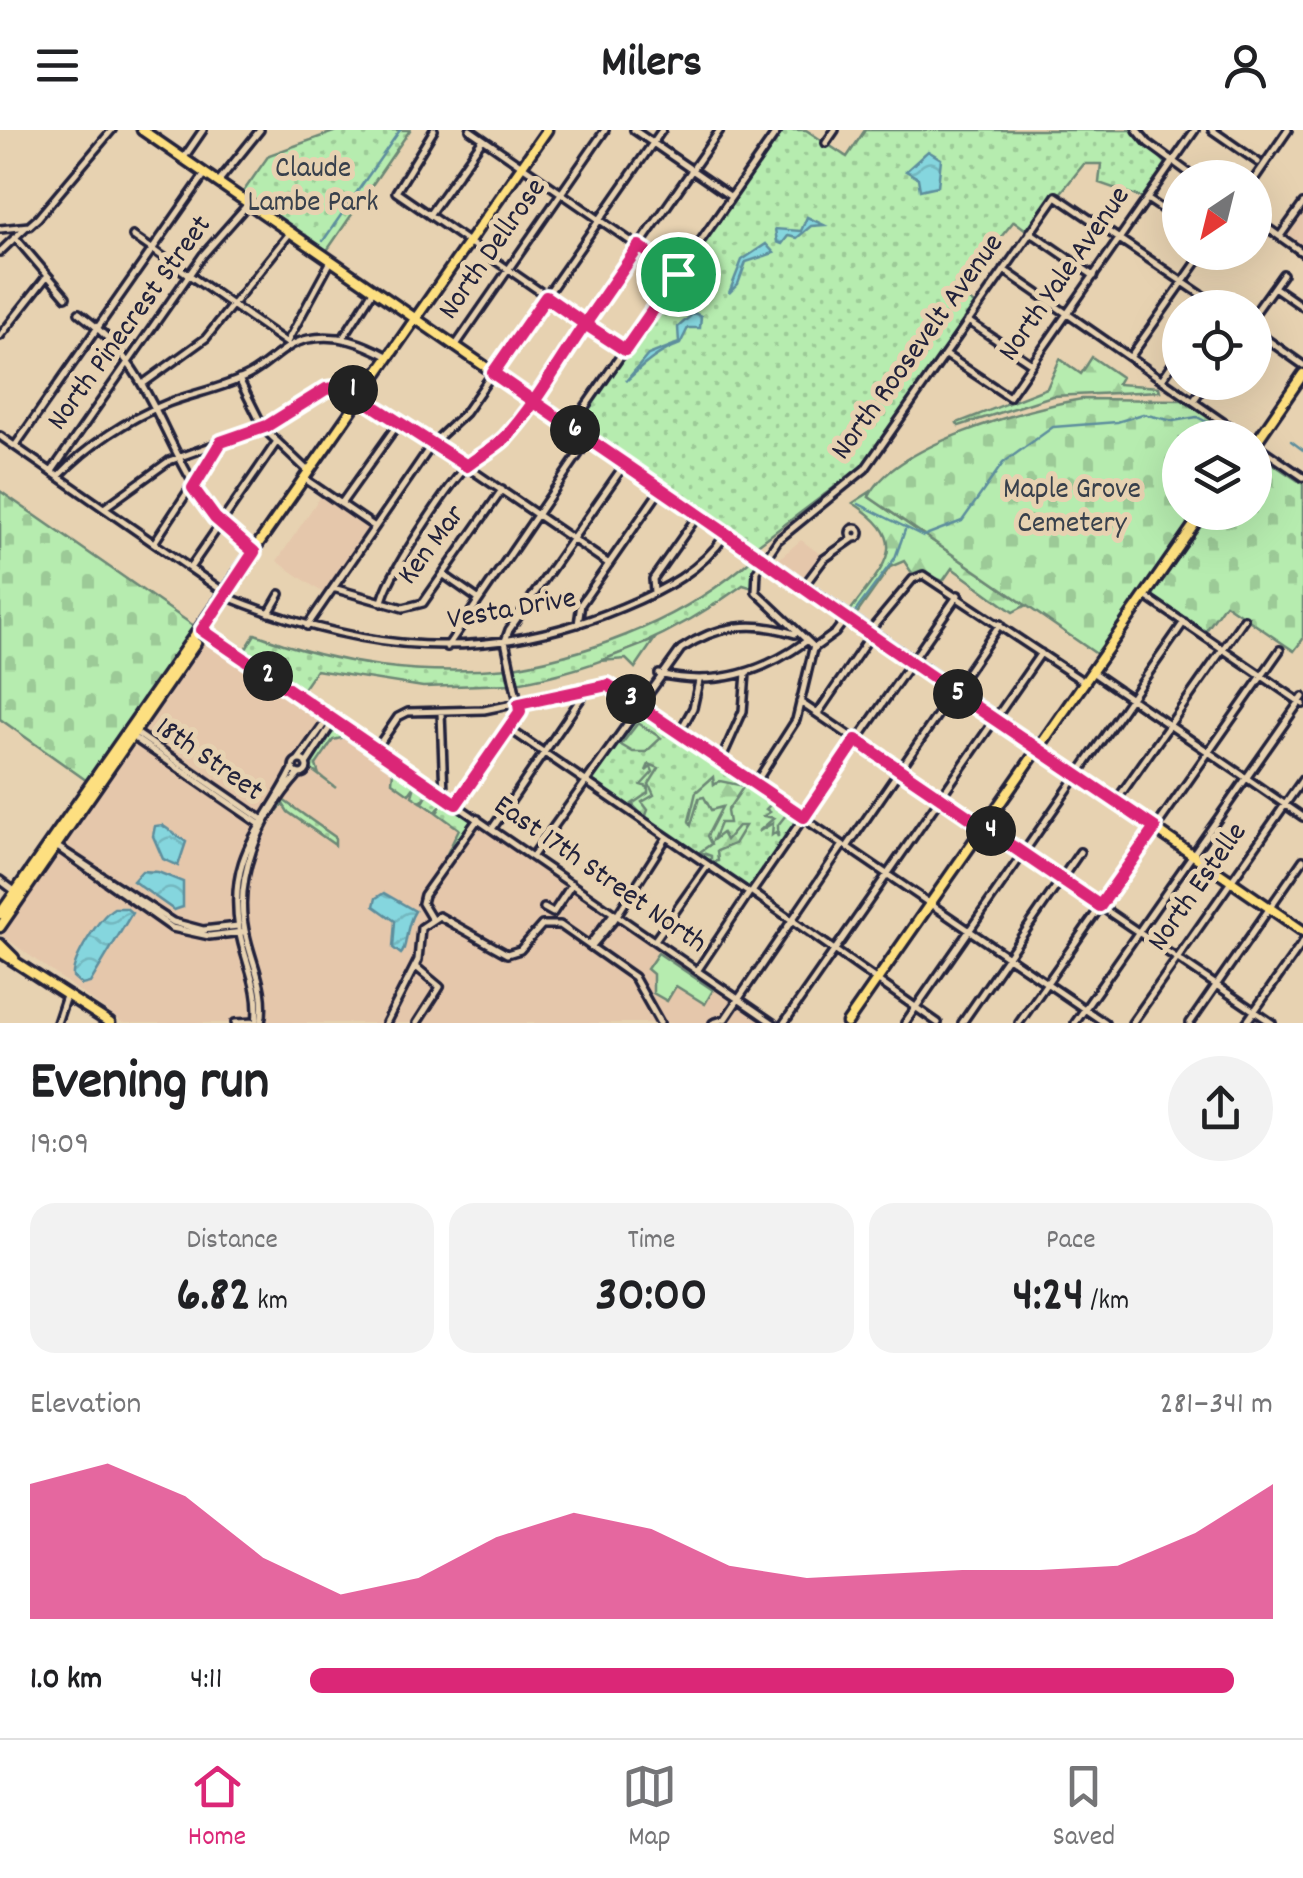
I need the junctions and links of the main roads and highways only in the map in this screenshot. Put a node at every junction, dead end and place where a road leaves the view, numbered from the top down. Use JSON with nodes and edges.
{"nodes":[{"id":1,"x":547,"y":130,"type":"edge"},
{"id":2,"x":145,"y":131,"type":"edge"},
{"id":3,"x":428,"y":301,"type":"junction"},
{"id":4,"x":395,"y":306,"type":"junction"},
{"id":5,"x":416,"y":320,"type":"junction"},
{"id":6,"x":1303,"y":374,"type":"edge"},
{"id":7,"x":1271,"y":420,"type":"edge"},
{"id":8,"x":1191,"y":530,"type":"edge"},
{"id":9,"x":1038,"y":750,"type":"junction"},
{"id":10,"x":54,"y":844,"type":"junction"},
{"id":11,"x":0,"y":914,"type":"edge"},
{"id":12,"x":0,"y":927,"type":"edge"},
{"id":13,"x":1303,"y":931,"type":"edge"},
{"id":14,"x":0,"y":944,"type":"edge"},
{"id":15,"x":0,"y":952,"type":"edge"},
{"id":16,"x":14,"y":958,"type":"junction"},
{"id":17,"x":106,"y":1022,"type":"edge"},
{"id":18,"x":847,"y":1023,"type":"edge"}],
"edges":[{"from":1,"to":3,"type":"main road"},
{"from":2,"to":4,"type":"main road"},
{"from":3,"to":4,"type":"main road"},
{"from":3,"to":5,"type":"main road"},
{"from":4,"to":5,"type":"main road"},
{"from":5,"to":9,"type":"main road"},
{"from":5,"to":10,"type":"main road"},
{"from":6,"to":7,"type":"main road"},
{"from":8,"to":9,"type":"main road"},
{"from":9,"to":13,"type":"main road"},
{"from":9,"to":18,"type":"main road"},
{"from":10,"to":11,"type":"main road"},
{"from":10,"to":12,"type":"main road"},
{"from":14,"to":16,"type":"main road"},
{"from":15,"to":16,"type":"main road"},
{"from":16,"to":17,"type":"main road"}]}
